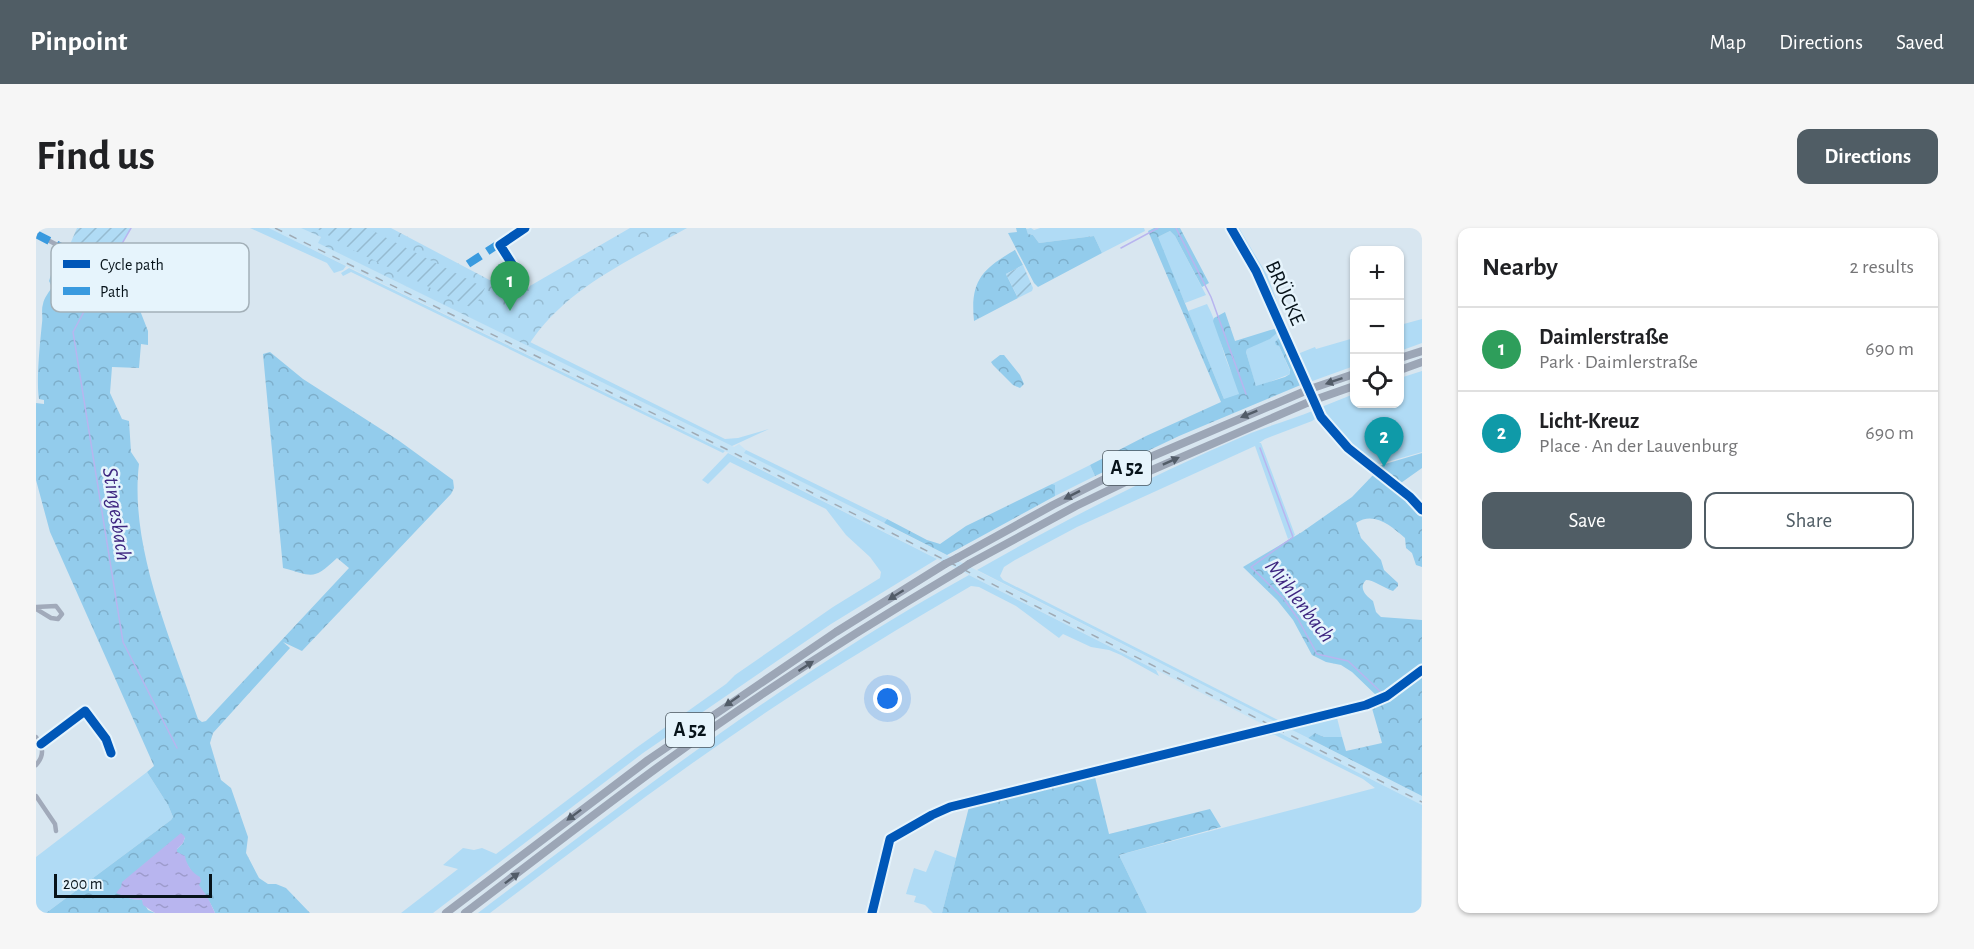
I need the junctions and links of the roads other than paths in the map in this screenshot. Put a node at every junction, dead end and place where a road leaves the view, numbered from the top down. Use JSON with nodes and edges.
{"nodes":[{"id":1,"x":525,"y":228,"type":"edge"},
{"id":2,"x":1232,"y":228,"type":"edge"},
{"id":3,"x":36,"y":234,"type":"edge"},
{"id":4,"x":53,"y":243,"type":"edge"},
{"id":5,"x":524,"y":283,"type":"dead end"},
{"id":6,"x":1422,"y":351,"type":"edge"},
{"id":7,"x":1404,"y":357,"type":"edge"},
{"id":8,"x":1422,"y":362,"type":"edge"},
{"id":9,"x":1404,"y":369,"type":"edge"},
{"id":10,"x":1350,"y":375,"type":"edge"},
{"id":11,"x":1350,"y":387,"type":"edge"},
{"id":12,"x":1422,"y":510,"type":"edge"},
{"id":13,"x":36,"y":608,"type":"edge"},
{"id":14,"x":36,"y":737,"type":"edge"},
{"id":15,"x":41,"y":744,"type":"junction"},
{"id":16,"x":111,"y":753,"type":"dead end"},
{"id":17,"x":36,"y":765,"type":"edge"},
{"id":18,"x":36,"y":796,"type":"edge"},
{"id":19,"x":56,"y":831,"type":"dead end"},
{"id":20,"x":446,"y":913,"type":"edge"},
{"id":21,"x":465,"y":913,"type":"edge"}],
"edges":[{"from":1,"to":5,"type":"street"},
{"from":2,"to":12,"type":"street","name":"BRÜCKE"},
{"from":3,"to":4,"type":"street"},
{"from":6,"to":7,"type":"highway"},
{"from":8,"to":9,"type":"highway"},
{"from":10,"to":20,"type":"highway","number":"A 52","one_way":true,"bridge":true},
{"from":21,"to":11,"type":"highway","number":"A 52","one_way":true,"bridge":true},
{"from":13,"to":13,"type":"street"},
{"from":14,"to":15,"type":"street"},
{"from":15,"to":16,"type":"street"},
{"from":15,"to":17,"type":"street"},
{"from":18,"to":19,"type":"street"}]}
